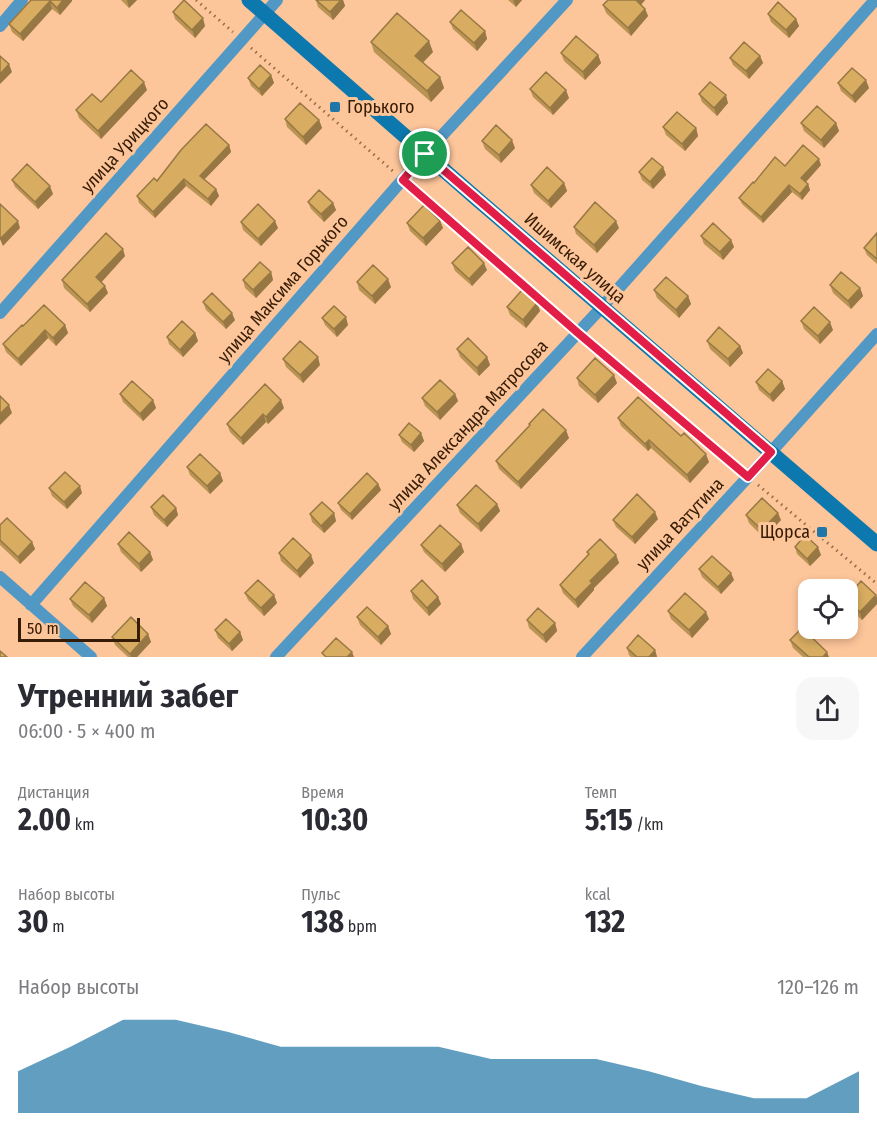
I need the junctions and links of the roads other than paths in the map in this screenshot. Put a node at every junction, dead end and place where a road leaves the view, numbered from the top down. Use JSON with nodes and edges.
{"nodes":[{"id":1,"x":22,"y":0,"type":"edge"},
{"id":2,"x":249,"y":0,"type":"edge"},
{"id":3,"x":277,"y":0,"type":"edge"},
{"id":4,"x":567,"y":0,"type":"edge"},
{"id":5,"x":875,"y":0,"type":"edge"},
{"id":6,"x":265,"y":14,"type":"junction"},
{"id":7,"x":0,"y":26,"type":"edge"},
{"id":8,"x":425,"y":154,"type":"junction"},
{"id":9,"x":602,"y":307,"type":"junction"},
{"id":10,"x":0,"y":313,"type":"edge"},
{"id":11,"x":877,"y":334,"type":"edge"},
{"id":12,"x":771,"y":452,"type":"junction"},
{"id":13,"x":877,"y":544,"type":"edge"},
{"id":14,"x":0,"y":577,"type":"edge"},
{"id":15,"x":31,"y":605,"type":"junction"},
{"id":16,"x":91,"y":657,"type":"edge"},
{"id":17,"x":276,"y":657,"type":"edge"},
{"id":18,"x":582,"y":657,"type":"edge"}],
"edges":[{"from":1,"to":7,"type":"street"},
{"from":2,"to":6,"type":"main road","name":"Ишимская улица"},
{"from":3,"to":6,"type":"street","name":"улица Урицкого"},
{"from":4,"to":8,"type":"street","name":"улица Максима Горького"},
{"from":5,"to":9,"type":"street","name":"улица Александра Матросова"},
{"from":6,"to":8,"type":"main road","name":"Ишимская улица"},
{"from":6,"to":10,"type":"street","name":"улица Урицкого"},
{"from":8,"to":9,"type":"main road","name":"Ишимская улица"},
{"from":8,"to":15,"type":"street","name":"улица Максима Горького"},
{"from":9,"to":12,"type":"main road","name":"Ишимская улица"},
{"from":9,"to":17,"type":"street","name":"улица Александра Матросова"},
{"from":11,"to":12,"type":"street","name":"улица Ватутина"},
{"from":12,"to":13,"type":"main road","name":"Ишимская улица"},
{"from":12,"to":18,"type":"street","name":"улица Ватутина"},
{"from":14,"to":15,"type":"street"},
{"from":15,"to":16,"type":"street"}]}
